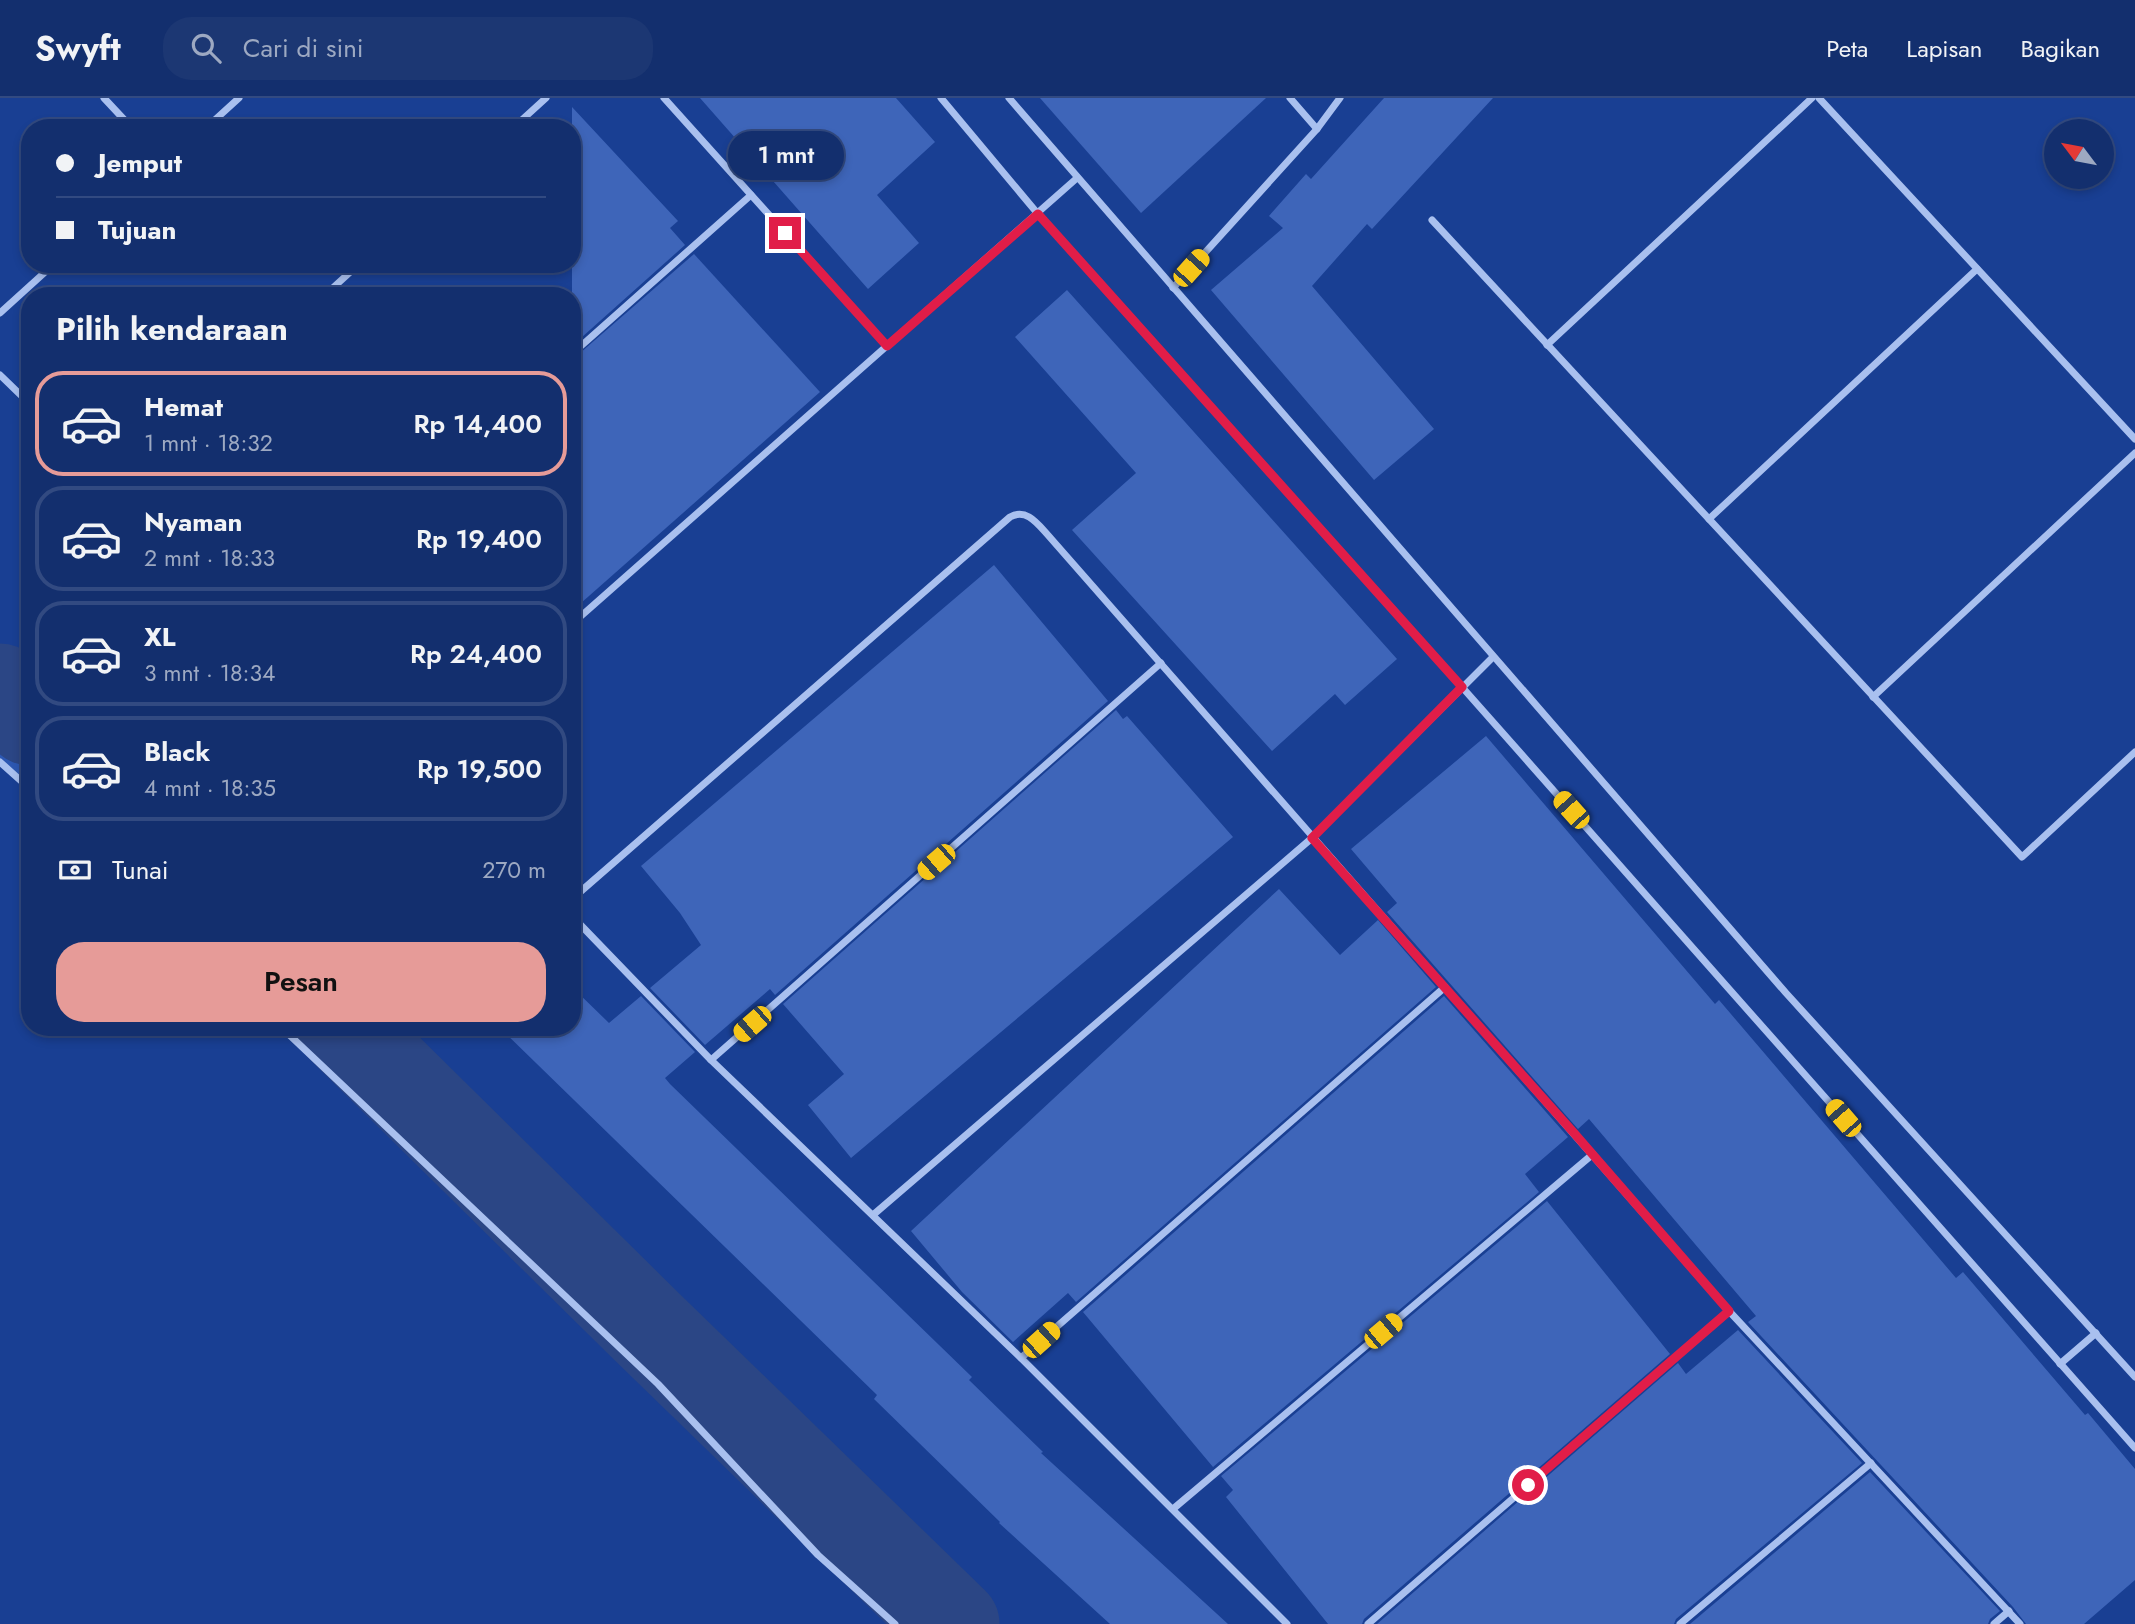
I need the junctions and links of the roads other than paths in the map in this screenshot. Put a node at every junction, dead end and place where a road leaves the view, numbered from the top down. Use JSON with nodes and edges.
{"nodes":[{"id":1,"x":104,"y":98,"type":"edge"},
{"id":2,"x":239,"y":98,"type":"edge"},
{"id":3,"x":546,"y":98,"type":"edge"},
{"id":4,"x":664,"y":98,"type":"edge"},
{"id":5,"x":941,"y":98,"type":"edge"},
{"id":6,"x":1009,"y":98,"type":"edge"},
{"id":7,"x":1290,"y":98,"type":"edge"},
{"id":8,"x":1340,"y":98,"type":"edge"},
{"id":9,"x":1812,"y":98,"type":"edge"},
{"id":10,"x":1819,"y":98,"type":"edge"},
{"id":11,"x":124,"y":119,"type":"edge"},
{"id":12,"x":216,"y":119,"type":"edge"},
{"id":13,"x":523,"y":119,"type":"edge"},
{"id":14,"x":1317,"y":130,"type":"junction"},
{"id":15,"x":1077,"y":177,"type":"junction"},
{"id":16,"x":751,"y":195,"type":"junction"},
{"id":17,"x":1038,"y":214,"type":"junction"},
{"id":18,"x":1432,"y":220,"type":"dead end"},
{"id":19,"x":1977,"y":269,"type":"junction"},
{"id":20,"x":44,"y":273,"type":"edge"},
{"id":21,"x":349,"y":273,"type":"edge"},
{"id":22,"x":29,"y":287,"type":"edge"},
{"id":23,"x":334,"y":287,"type":"edge"},
{"id":24,"x":1173,"y":288,"type":"junction"},
{"id":25,"x":21,"y":294,"type":"edge"},
{"id":26,"x":0,"y":313,"type":"edge"},
{"id":27,"x":1547,"y":345,"type":"junction"},
{"id":28,"x":581,"y":346,"type":"edge"},
{"id":29,"x":887,"y":346,"type":"junction"},
{"id":30,"x":0,"y":374,"type":"edge"},
{"id":31,"x":21,"y":395,"type":"edge"},
{"id":32,"x":2135,"y":439,"type":"edge"},
{"id":33,"x":2135,"y":453,"type":"edge"},
{"id":34,"x":1709,"y":519,"type":"junction"},
{"id":35,"x":581,"y":616,"type":"edge"},
{"id":36,"x":1493,"y":657,"type":"junction"},
{"id":37,"x":1161,"y":663,"type":"junction"},
{"id":38,"x":1462,"y":687,"type":"junction"},
{"id":39,"x":1873,"y":697,"type":"junction"},
{"id":40,"x":2135,"y":752,"type":"edge"},
{"id":41,"x":0,"y":762,"type":"edge"},
{"id":42,"x":21,"y":781,"type":"edge"},
{"id":43,"x":1312,"y":838,"type":"junction"},
{"id":44,"x":581,"y":891,"type":"edge"},
{"id":45,"x":581,"y":925,"type":"edge"},
{"id":46,"x":1445,"y":987,"type":"junction"},
{"id":47,"x":291,"y":1036,"type":"edge"},
{"id":48,"x":711,"y":1060,"type":"junction"},
{"id":49,"x":1593,"y":1154,"type":"junction"},
{"id":50,"x":873,"y":1215,"type":"junction"},
{"id":51,"x":1729,"y":1311,"type":"junction"},
{"id":52,"x":2095,"y":1333,"type":"junction"},
{"id":53,"x":1021,"y":1358,"type":"junction"},
{"id":54,"x":2060,"y":1364,"type":"junction"},
{"id":55,"x":2135,"y":1377,"type":"edge"},
{"id":56,"x":2135,"y":1448,"type":"edge"},
{"id":57,"x":1871,"y":1463,"type":"junction"},
{"id":58,"x":1173,"y":1509,"type":"junction"},
{"id":59,"x":2009,"y":1611,"type":"junction"},
{"id":60,"x":895,"y":1624,"type":"edge"},
{"id":61,"x":1287,"y":1624,"type":"edge"},
{"id":62,"x":1368,"y":1624,"type":"edge"},
{"id":63,"x":1680,"y":1624,"type":"edge"},
{"id":64,"x":1994,"y":1624,"type":"edge"},
{"id":65,"x":2020,"y":1624,"type":"edge"}],
"edges":[{"from":1,"to":11,"type":"street"},
{"from":2,"to":12,"type":"street"},
{"from":3,"to":13,"type":"street"},
{"from":4,"to":16,"type":"street"},
{"from":5,"to":17,"type":"street"},
{"from":6,"to":15,"type":"street"},
{"from":7,"to":14,"type":"street"},
{"from":8,"to":14,"type":"street"},
{"from":9,"to":27,"type":"street"},
{"from":10,"to":19,"type":"street"},
{"from":14,"to":24,"type":"street"},
{"from":15,"to":17,"type":"street"},
{"from":15,"to":24,"type":"street"},
{"from":16,"to":28,"type":"street"},
{"from":16,"to":29,"type":"street"},
{"from":17,"to":29,"type":"street"},
{"from":17,"to":38,"type":"street"},
{"from":18,"to":27,"type":"street"},
{"from":19,"to":32,"type":"street"},
{"from":19,"to":34,"type":"street"},
{"from":20,"to":22,"type":"street"},
{"from":21,"to":23,"type":"street"},
{"from":24,"to":36,"type":"street"},
{"from":25,"to":26,"type":"street"},
{"from":27,"to":34,"type":"street"},
{"from":29,"to":35,"type":"street"},
{"from":30,"to":31,"type":"street"},
{"from":33,"to":39,"type":"street"},
{"from":34,"to":39,"type":"street"},
{"from":36,"to":38,"type":"street"},
{"from":36,"to":52,"type":"street"},
{"from":37,"to":43,"type":"street"},
{"from":37,"to":44,"type":"street"},
{"from":37,"to":48,"type":"street"},
{"from":38,"to":43,"type":"street"},
{"from":38,"to":54,"type":"street"},
{"from":39,"to":40,"type":"street"},
{"from":41,"to":42,"type":"street"},
{"from":43,"to":46,"type":"street"},
{"from":43,"to":50,"type":"street"},
{"from":45,"to":48,"type":"street"},
{"from":46,"to":49,"type":"street"},
{"from":46,"to":53,"type":"street"},
{"from":47,"to":60,"type":"street"},
{"from":48,"to":50,"type":"street"},
{"from":49,"to":51,"type":"street"},
{"from":49,"to":58,"type":"street"},
{"from":50,"to":53,"type":"street"},
{"from":51,"to":57,"type":"street"},
{"from":51,"to":62,"type":"street"},
{"from":52,"to":54,"type":"street"},
{"from":52,"to":55,"type":"street"},
{"from":53,"to":58,"type":"street"},
{"from":54,"to":56,"type":"street"},
{"from":57,"to":59,"type":"street"},
{"from":57,"to":63,"type":"street"},
{"from":58,"to":61,"type":"street"},
{"from":59,"to":64,"type":"street"},
{"from":59,"to":65,"type":"street"}]}
